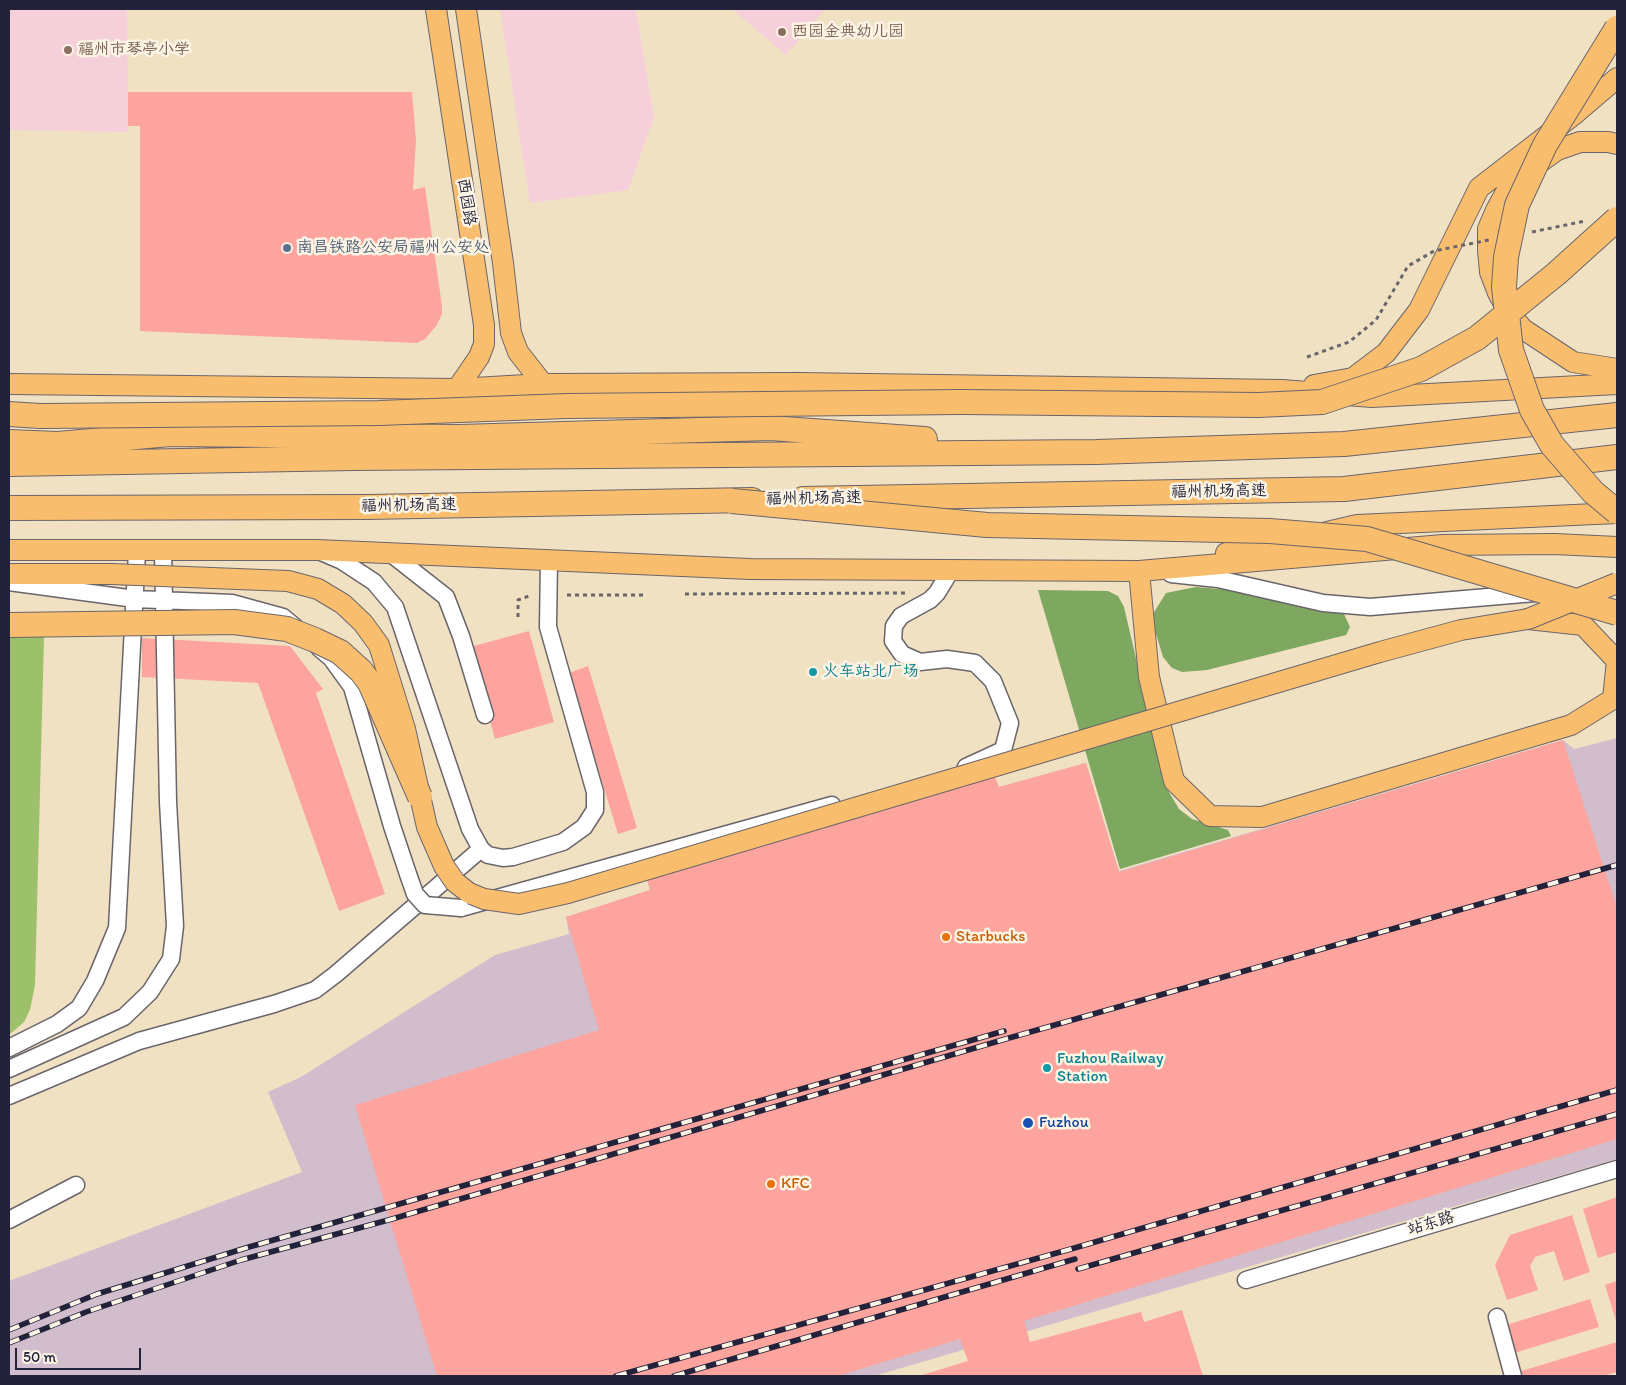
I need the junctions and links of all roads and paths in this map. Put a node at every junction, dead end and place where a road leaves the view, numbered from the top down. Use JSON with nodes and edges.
{"nodes":[{"id":1,"x":436,"y":9,"type":"edge"},
{"id":2,"x":466,"y":9,"type":"edge"},
{"id":3,"x":1617,"y":28,"type":"edge"},
{"id":4,"x":1617,"y":78,"type":"edge"},
{"id":5,"x":1617,"y":144,"type":"edge"},
{"id":6,"x":1617,"y":219,"type":"edge"},
{"id":7,"x":1588,"y":221,"type":"dead end"},
{"id":8,"x":1531,"y":232,"type":"dead end"},
{"id":9,"x":1492,"y":240,"type":"dead end"},
{"id":10,"x":1307,"y":357,"type":"dead end"},
{"id":11,"x":1617,"y":369,"type":"edge"},
{"id":12,"x":9,"y":384,"type":"edge"},
{"id":13,"x":543,"y":384,"type":"junction"},
{"id":14,"x":1617,"y":384,"type":"edge"},
{"id":15,"x":457,"y":389,"type":"junction"},
{"id":16,"x":1282,"y":390,"type":"junction"},
{"id":17,"x":9,"y":414,"type":"edge"},
{"id":18,"x":1617,"y":415,"type":"edge"},
{"id":19,"x":9,"y":442,"type":"edge"},
{"id":20,"x":1096,"y":452,"type":"junction"},
{"id":21,"x":1617,"y":457,"type":"edge"},
{"id":22,"x":9,"y":464,"type":"edge"},
{"id":23,"x":732,"y":500,"type":"junction"},
{"id":24,"x":9,"y":508,"type":"edge"},
{"id":25,"x":1617,"y":513,"type":"edge"},
{"id":26,"x":1617,"y":547,"type":"edge"},
{"id":27,"x":9,"y":550,"type":"edge"},
{"id":28,"x":317,"y":550,"type":"junction"},
{"id":29,"x":163,"y":551,"type":"junction"},
{"id":30,"x":137,"y":552,"type":"junction"},
{"id":31,"x":390,"y":553,"type":"junction"},
{"id":32,"x":549,"y":560,"type":"junction"},
{"id":33,"x":951,"y":570,"type":"junction"},
{"id":34,"x":1139,"y":571,"type":"junction"},
{"id":35,"x":9,"y":574,"type":"edge"},
{"id":36,"x":9,"y":582,"type":"edge"},
{"id":37,"x":1617,"y":583,"type":"edge"},
{"id":38,"x":911,"y":593,"type":"dead end"},
{"id":39,"x":685,"y":594,"type":"dead end"},
{"id":40,"x":567,"y":595,"type":"dead end"},
{"id":41,"x":647,"y":595,"type":"dead end"},
{"id":42,"x":529,"y":596,"type":"dead end"},
{"id":43,"x":1617,"y":596,"type":"edge"},
{"id":44,"x":135,"y":598,"type":"junction"},
{"id":45,"x":164,"y":600,"type":"junction"},
{"id":46,"x":1617,"y":613,"type":"edge"},
{"id":47,"x":518,"y":617,"type":"dead end"},
{"id":48,"x":1528,"y":620,"type":"junction"},
{"id":49,"x":9,"y":625,"type":"edge"},
{"id":50,"x":485,"y":715,"type":"dead end"},
{"id":51,"x":420,"y":797,"type":"junction"},
{"id":52,"x":481,"y":849,"type":"junction"},
{"id":53,"x":9,"y":1048,"type":"edge"},
{"id":54,"x":9,"y":1069,"type":"edge"},
{"id":55,"x":9,"y":1096,"type":"edge"},
{"id":56,"x":1617,"y":1169,"type":"edge"},
{"id":57,"x":76,"y":1184,"type":"dead end"},
{"id":58,"x":9,"y":1220,"type":"edge"},
{"id":59,"x":1246,"y":1280,"type":"dead end"},
{"id":60,"x":1497,"y":1317,"type":"dead end"},
{"id":61,"x":1513,"y":1376,"type":"edge"}],
"edges":[{"from":1,"to":15,"type":"main road","name":"西园路"},
{"from":2,"to":13,"type":"main road","name":"西园路"},
{"from":3,"to":25,"type":"highway","bridge":true},
{"from":4,"to":16,"type":"main road"},
{"from":5,"to":11,"type":"main road"},
{"from":6,"to":17,"type":"highway","bridge":true},
{"from":7,"to":8,"type":"path","bridge":true},
{"from":9,"to":10,"type":"path","bridge":true},
{"from":12,"to":15,"type":"main road"},
{"from":13,"to":15,"type":"main road"},
{"from":13,"to":16,"type":"main road"},
{"from":14,"to":16,"type":"main road"},
{"from":18,"to":20,"type":"highway"},
{"from":19,"to":20,"type":"highway"},
{"from":20,"to":22,"type":"highway"},
{"from":21,"to":23,"type":"highway","name":"福州机场高速","bridge":true},
{"from":23,"to":24,"type":"highway","name":"福州机场高速"},
{"from":23,"to":46,"type":"highway","bridge":true},
{"from":25,"to":34,"type":"main road"},
{"from":26,"to":34,"type":"main road"},
{"from":27,"to":30,"type":"main road"},
{"from":28,"to":29,"type":"main road"},
{"from":28,"to":31,"type":"main road"},
{"from":28,"to":52,"type":"street"},
{"from":29,"to":30,"type":"main road"},
{"from":29,"to":45,"type":"street"},
{"from":30,"to":44,"type":"street"},
{"from":31,"to":32,"type":"main road"},
{"from":31,"to":50,"type":"street"},
{"from":32,"to":33,"type":"main road"},
{"from":32,"to":52,"type":"street"},
{"from":33,"to":34,"type":"main road"},
{"from":33,"to":45,"type":"street","bridge":true},
{"from":34,"to":43,"type":"street"},
{"from":34,"to":48,"type":"main road"},
{"from":35,"to":51,"type":"main road","bridge":true},
{"from":36,"to":44,"type":"street"},
{"from":37,"to":48,"type":"main road","bridge":true},
{"from":38,"to":39,"type":"path"},
{"from":40,"to":41,"type":"path"},
{"from":42,"to":47,"type":"path"},
{"from":44,"to":45,"type":"street"},
{"from":44,"to":53,"type":"street"},
{"from":45,"to":54,"type":"street"},
{"from":48,"to":51,"type":"main road","bridge":true},
{"from":49,"to":51,"type":"highway","bridge":true},
{"from":52,"to":55,"type":"street"},
{"from":56,"to":59,"type":"street","name":"站东路"},
{"from":57,"to":58,"type":"street"},
{"from":60,"to":61,"type":"street"}]}
